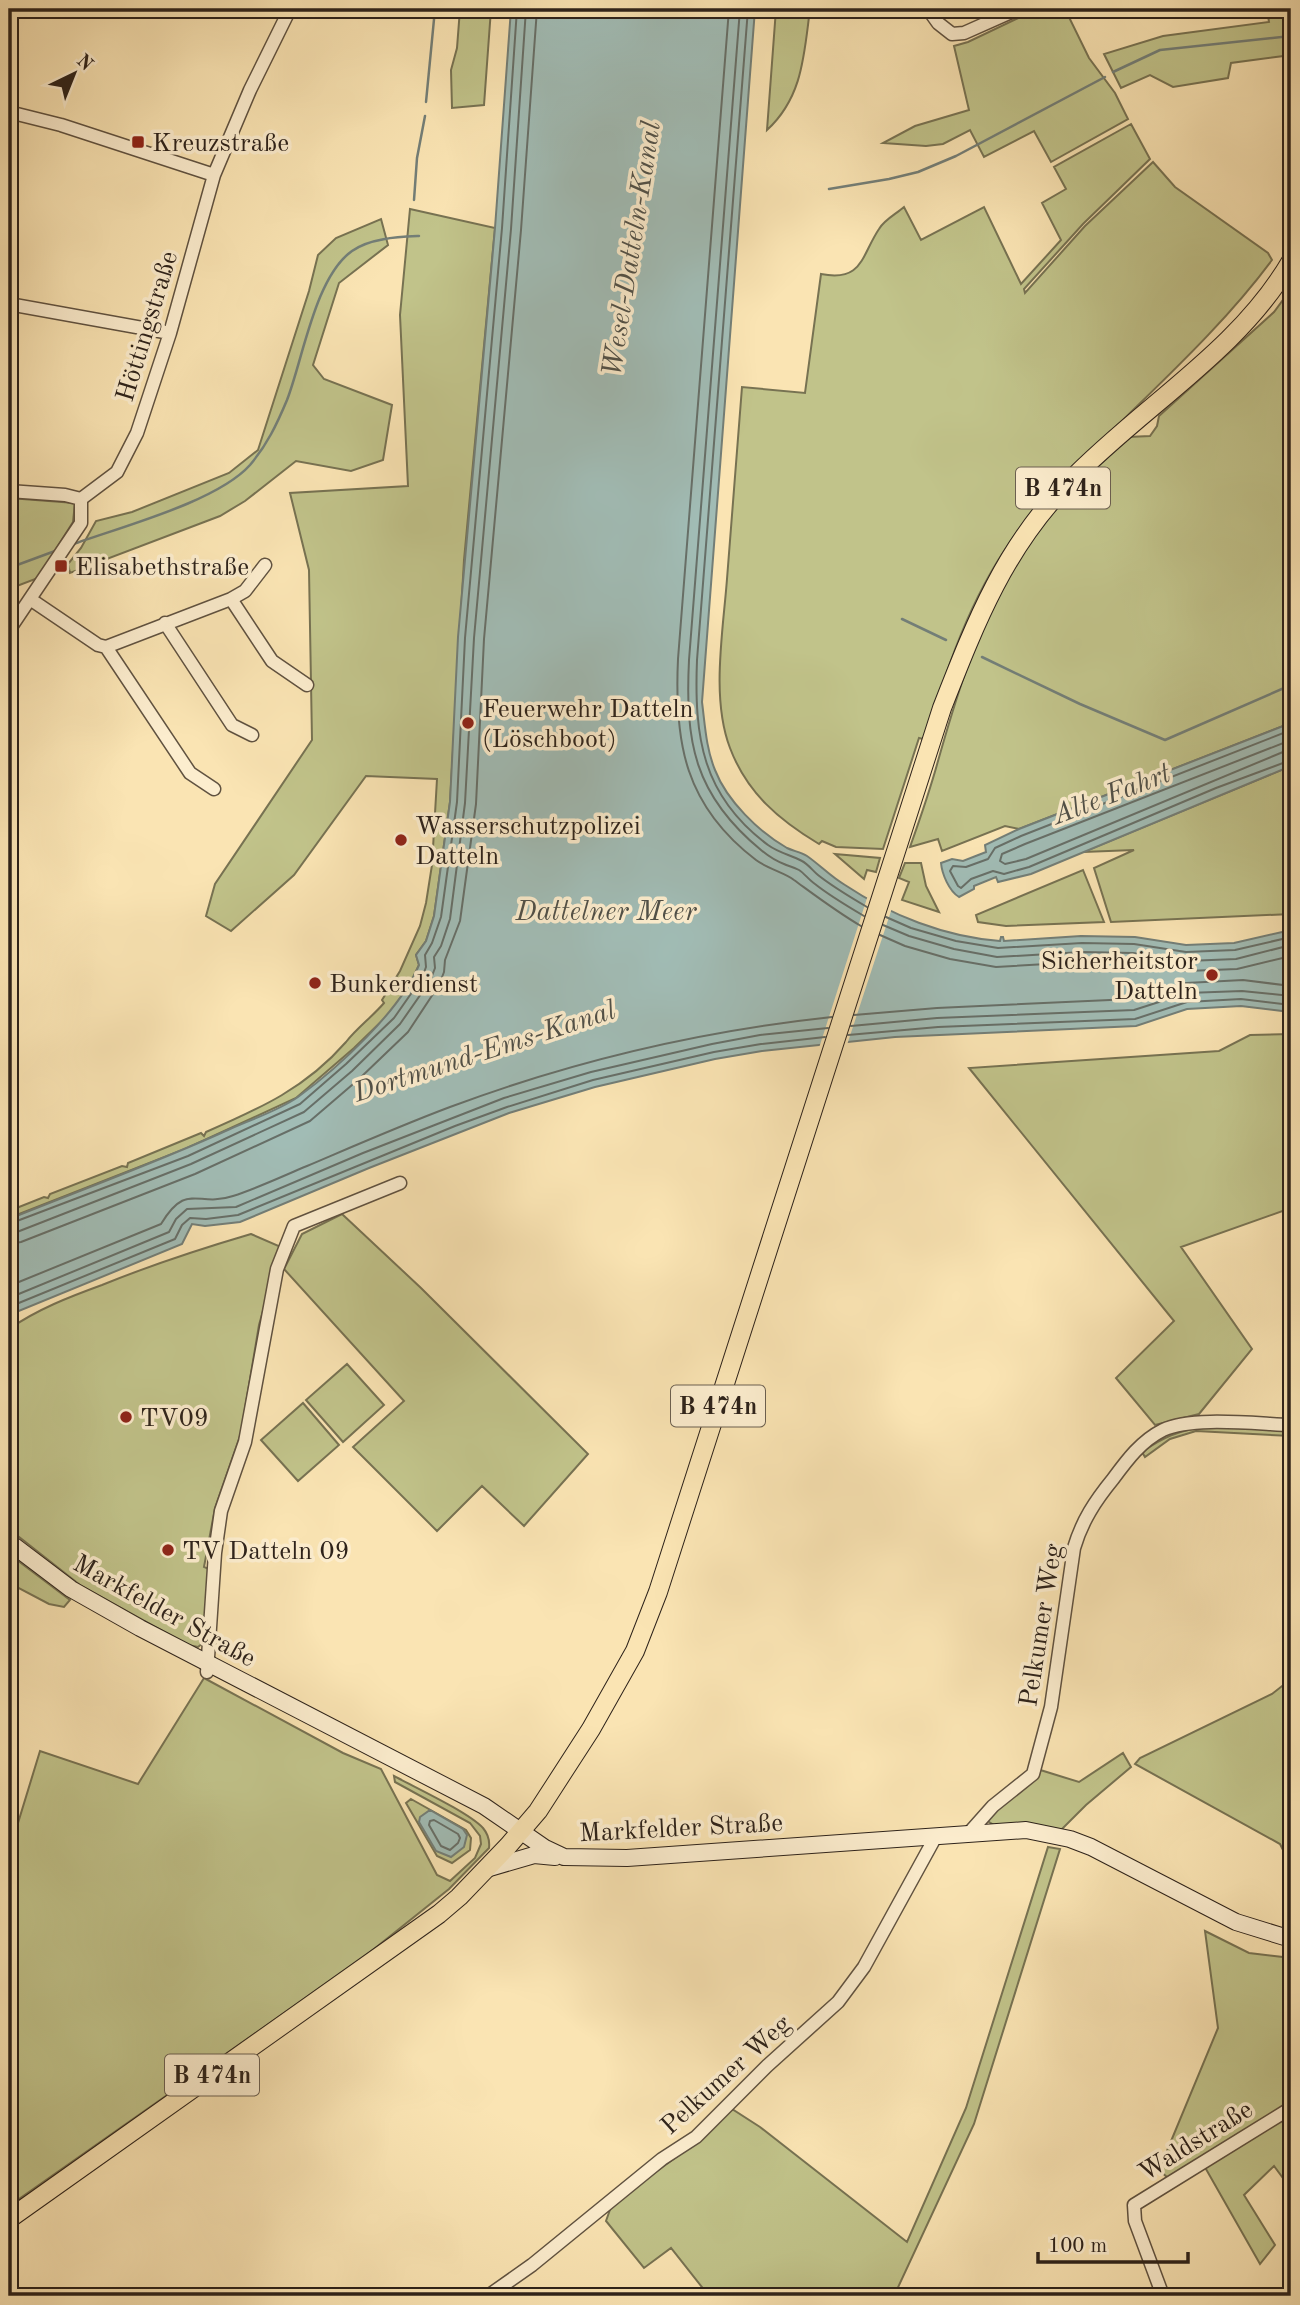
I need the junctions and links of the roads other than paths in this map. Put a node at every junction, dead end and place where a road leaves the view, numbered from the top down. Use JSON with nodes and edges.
{"nodes":[{"id":1,"x":288,"y":9,"type":"edge"},
{"id":2,"x":928,"y":9,"type":"edge"},
{"id":3,"x":1018,"y":9,"type":"edge"},
{"id":4,"x":9,"y":112,"type":"edge"},
{"id":5,"x":214,"y":175,"type":"junction"},
{"id":6,"x":1291,"y":261,"type":"edge"},
{"id":7,"x":9,"y":304,"type":"edge"},
{"id":8,"x":170,"y":333,"type":"junction"},
{"id":9,"x":9,"y":491,"type":"edge"},
{"id":10,"x":81,"y":499,"type":"junction"},
{"id":11,"x":265,"y":565,"type":"dead end"},
{"id":12,"x":30,"y":599,"type":"junction"},
{"id":13,"x":231,"y":599,"type":"junction"},
{"id":14,"x":165,"y":622,"type":"junction"},
{"id":15,"x":9,"y":630,"type":"edge"},
{"id":16,"x":106,"y":647,"type":"junction"},
{"id":17,"x":307,"y":685,"type":"dead end"},
{"id":18,"x":252,"y":735,"type":"dead end"},
{"id":19,"x":214,"y":789,"type":"dead end"},
{"id":20,"x":400,"y":1183,"type":"dead end"},
{"id":21,"x":1291,"y":1425,"type":"edge"},
{"id":22,"x":9,"y":1542,"type":"edge"},
{"id":23,"x":208,"y":1668,"type":"junction"},
{"id":24,"x":522,"y":1831,"type":"junction"},
{"id":25,"x":969,"y":1833,"type":"junction"},
{"id":26,"x":936,"y":1836,"type":"junction"},
{"id":27,"x":564,"y":1857,"type":"junction"},
{"id":28,"x":486,"y":1869,"type":"junction"},
{"id":29,"x":1291,"y":1939,"type":"edge"},
{"id":30,"x":1291,"y":2108,"type":"edge"},
{"id":31,"x":9,"y":2218,"type":"edge"},
{"id":32,"x":488,"y":2296,"type":"edge"},
{"id":33,"x":1163,"y":2296,"type":"edge"}],
"edges":[{"from":1,"to":5,"type":"street","name":"Höttingstraße"},
{"from":2,"to":3,"type":"street"},
{"from":4,"to":5,"type":"street"},
{"from":5,"to":8,"type":"street","name":"Höttingstraße"},
{"from":6,"to":24,"type":"main road","number":"B 474n"},
{"from":7,"to":8,"type":"street"},
{"from":8,"to":10,"type":"street","name":"Höttingstraße"},
{"from":9,"to":10,"type":"street"},
{"from":10,"to":12,"type":"street"},
{"from":11,"to":13,"type":"street"},
{"from":12,"to":15,"type":"street"},
{"from":12,"to":16,"type":"street"},
{"from":13,"to":14,"type":"street"},
{"from":13,"to":17,"type":"street"},
{"from":14,"to":16,"type":"street"},
{"from":14,"to":18,"type":"street"},
{"from":16,"to":19,"type":"street"},
{"from":20,"to":23,"type":"street"},
{"from":21,"to":25,"type":"street","name":"Pelkumer Weg"},
{"from":22,"to":23,"type":"street","name":"Markfelder Straße"},
{"from":23,"to":24,"type":"street","name":"Markfelder Straße"},
{"from":24,"to":27,"type":"street","name":"Markfelder Straße"},
{"from":24,"to":28,"type":"main road","number":"B 474n"},
{"from":25,"to":26,"type":"street","name":"Markfelder Straße"},
{"from":25,"to":29,"type":"street","name":"Markfelder Straße"},
{"from":26,"to":27,"type":"street","name":"Markfelder Straße"},
{"from":26,"to":32,"type":"street","name":"Pelkumer Weg"},
{"from":27,"to":28,"type":"street"},
{"from":28,"to":31,"type":"main road","number":"B 474n"},
{"from":30,"to":33,"type":"street","name":"Waldstraße"}]}
